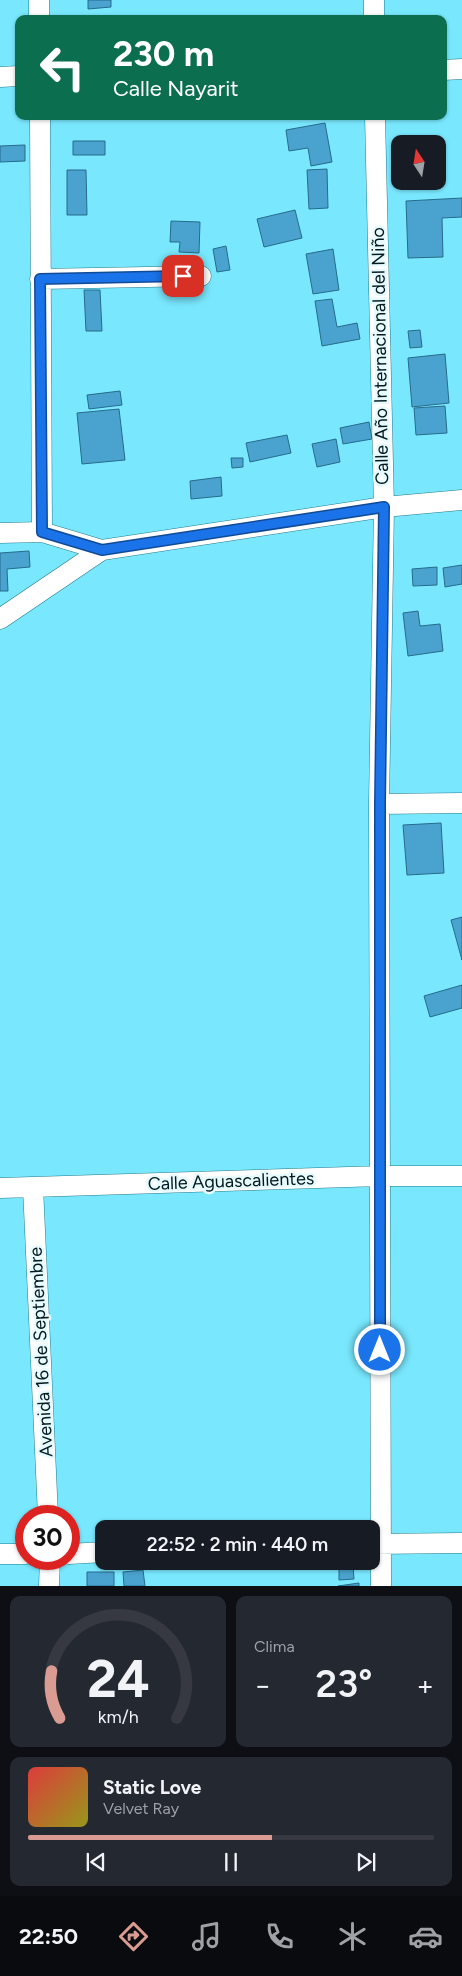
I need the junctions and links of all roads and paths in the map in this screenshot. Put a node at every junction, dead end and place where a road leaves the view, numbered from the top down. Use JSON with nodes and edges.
{"nodes":[{"id":1,"x":39,"y":0,"type":"edge"},
{"id":2,"x":374,"y":0,"type":"edge"},
{"id":3,"x":39,"y":15,"type":"edge"},
{"id":4,"x":374,"y":15,"type":"edge"},
{"id":5,"x":447,"y":70,"type":"edge"},
{"id":6,"x":462,"y":70,"type":"edge"},
{"id":7,"x":15,"y":76,"type":"edge"},
{"id":8,"x":0,"y":77,"type":"edge"},
{"id":9,"x":40,"y":120,"type":"edge"},
{"id":10,"x":375,"y":120,"type":"edge"},
{"id":11,"x":201,"y":276,"type":"dead end"},
{"id":12,"x":40,"y":279,"type":"junction"},
{"id":13,"x":462,"y":500,"type":"edge"},
{"id":14,"x":384,"y":507,"type":"junction"},
{"id":15,"x":42,"y":532,"type":"junction"},
{"id":16,"x":0,"y":533,"type":"edge"},
{"id":17,"x":102,"y":550,"type":"junction"},
{"id":18,"x":0,"y":619,"type":"edge"},
{"id":19,"x":462,"y":803,"type":"edge"},
{"id":20,"x":380,"y":804,"type":"junction"},
{"id":21,"x":380,"y":1176,"type":"junction"},
{"id":22,"x":462,"y":1176,"type":"edge"},
{"id":23,"x":33,"y":1187,"type":"junction"},
{"id":24,"x":0,"y":1188,"type":"edge"},
{"id":25,"x":47,"y":1505,"type":"edge"},
{"id":26,"x":376,"y":1520,"type":"edge"},
{"id":27,"x":462,"y":1543,"type":"edge"},
{"id":28,"x":380,"y":1544,"type":"edge"},
{"id":29,"x":80,"y":1553,"type":"edge"},
{"id":30,"x":95,"y":1553,"type":"edge"},
{"id":31,"x":0,"y":1554,"type":"edge"},
{"id":32,"x":15,"y":1554,"type":"edge"},
{"id":33,"x":50,"y":1570,"type":"edge"},
{"id":34,"x":379,"y":1570,"type":"edge"},
{"id":35,"x":49,"y":1586,"type":"edge"},
{"id":36,"x":381,"y":1586,"type":"edge"}],
"edges":[{"from":1,"to":3,"type":"street"},
{"from":2,"to":4,"type":"street"},
{"from":5,"to":6,"type":"street"},
{"from":7,"to":8,"type":"street"},
{"from":9,"to":12,"type":"street"},
{"from":10,"to":14,"type":"street","name":"Calle Año Internacional del Niño"},
{"from":11,"to":12,"type":"street"},
{"from":12,"to":15,"type":"street"},
{"from":13,"to":14,"type":"street"},
{"from":14,"to":17,"type":"street"},
{"from":14,"to":20,"type":"street","name":"Calle Año Internacional del Niño"},
{"from":15,"to":16,"type":"street"},
{"from":15,"to":17,"type":"street"},
{"from":17,"to":18,"type":"street"},
{"from":19,"to":20,"type":"street"},
{"from":20,"to":21,"type":"street","name":"Calle Año Internacional del Niño"},
{"from":21,"to":22,"type":"street","name":"Calle Aguascalientes"},
{"from":21,"to":23,"type":"street","name":"Calle Aguascalientes"},
{"from":21,"to":26,"type":"street","name":"Calle Año Internacional del Niño"},
{"from":23,"to":24,"type":"street","name":"Calle Aguascalientes"},
{"from":23,"to":25,"type":"street","name":"Avenida 16 de Septiembre"},
{"from":27,"to":28,"type":"street"},
{"from":29,"to":30,"type":"street"},
{"from":31,"to":32,"type":"street"},
{"from":33,"to":35,"type":"street"},
{"from":34,"to":36,"type":"street","name":"Calle Año Internacional del Niño"}]}
